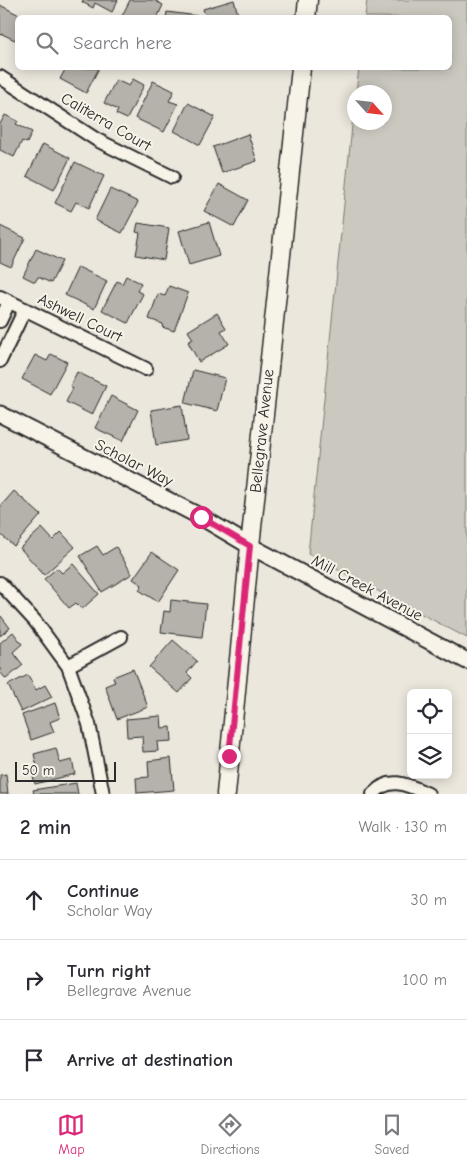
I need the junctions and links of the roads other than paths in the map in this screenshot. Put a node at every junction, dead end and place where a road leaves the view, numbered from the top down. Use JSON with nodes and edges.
{"nodes":[{"id":1,"x":308,"y":0,"type":"edge"},
{"id":2,"x":306,"y":15,"type":"edge"},
{"id":3,"x":301,"y":70,"type":"edge"},
{"id":4,"x":0,"y":77,"type":"edge"},
{"id":5,"x":172,"y":177,"type":"dead end"},
{"id":6,"x":5,"y":300,"type":"edge"},
{"id":7,"x":25,"y":309,"type":"junction"},
{"id":8,"x":0,"y":321,"type":"edge"},
{"id":9,"x":0,"y":361,"type":"edge"},
{"id":10,"x":146,"y":368,"type":"dead end"},
{"id":11,"x":0,"y":414,"type":"edge"},
{"id":12,"x":250,"y":546,"type":"junction"},
{"id":13,"x":0,"y":583,"type":"edge"},
{"id":14,"x":121,"y":638,"type":"dead end"},
{"id":15,"x":467,"y":661,"type":"edge"},
{"id":16,"x":68,"y":666,"type":"junction"},
{"id":17,"x":377,"y":790,"type":"edge"},
{"id":18,"x":103,"y":794,"type":"edge"},
{"id":19,"x":226,"y":794,"type":"edge"},
{"id":20,"x":428,"y":794,"type":"edge"}],
"edges":[{"from":1,"to":2,"type":"main road"},
{"from":3,"to":12,"type":"main road","name":"Bellegrave Avenue"},
{"from":4,"to":5,"type":"street","name":"Caliterra Court"},
{"from":6,"to":7,"type":"street","name":"Ashwell Court"},
{"from":6,"to":8,"type":"street"},
{"from":7,"to":9,"type":"street"},
{"from":7,"to":10,"type":"street","name":"Ashwell Court"},
{"from":11,"to":12,"type":"street","name":"Scholar Way"},
{"from":12,"to":15,"type":"street","name":"Mill Creek Avenue"},
{"from":12,"to":19,"type":"main road","name":"Bellegrave Avenue"},
{"from":13,"to":16,"type":"street"},
{"from":14,"to":16,"type":"street"},
{"from":16,"to":18,"type":"street"},
{"from":17,"to":20,"type":"street"}]}
